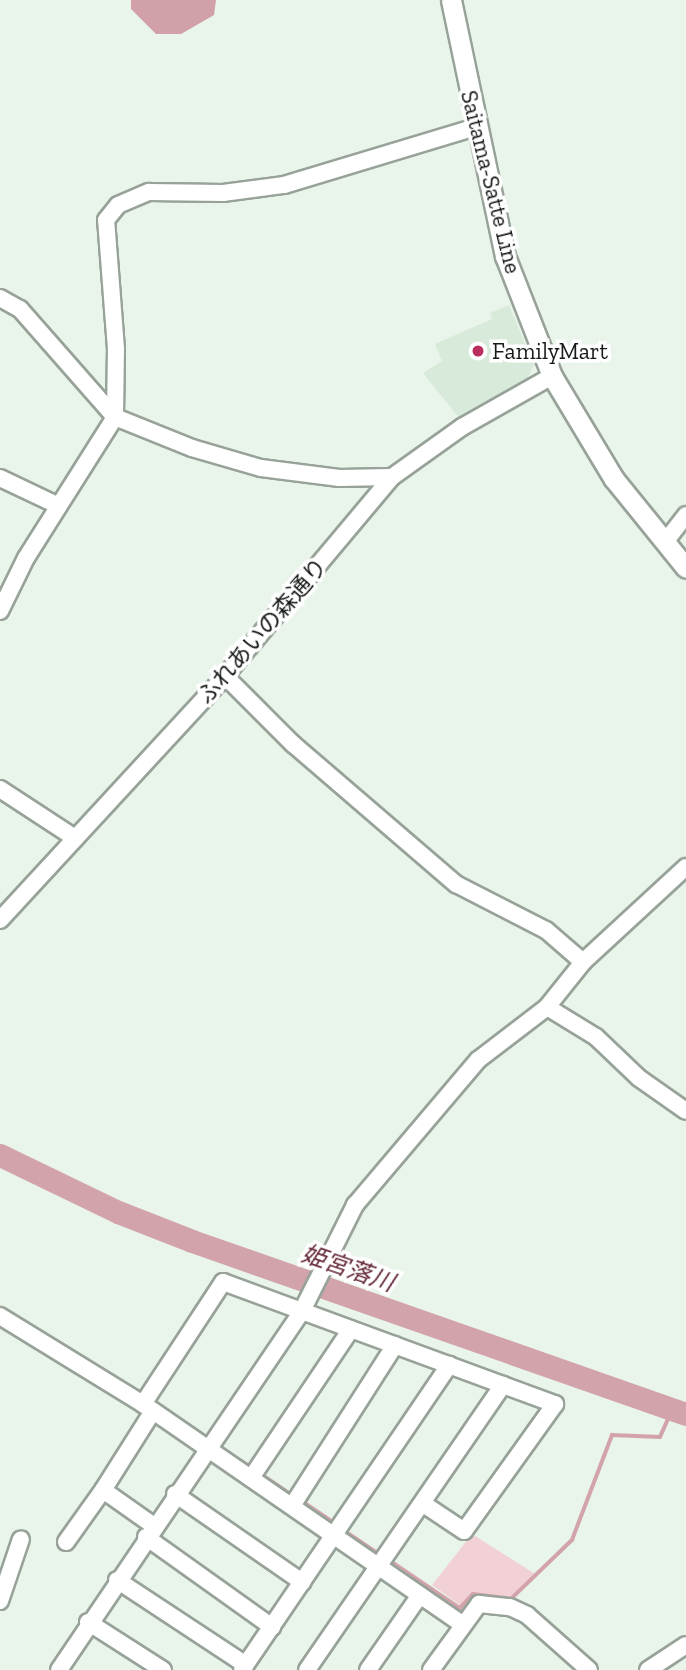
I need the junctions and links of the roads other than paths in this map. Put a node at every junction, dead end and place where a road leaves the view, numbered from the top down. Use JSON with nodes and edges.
{"nodes":[{"id":1,"x":452,"y":0,"type":"edge"},
{"id":2,"x":476,"y":127,"type":"junction"},
{"id":3,"x":0,"y":298,"type":"edge"},
{"id":4,"x":552,"y":376,"type":"junction"},
{"id":5,"x":115,"y":417,"type":"junction"},
{"id":6,"x":392,"y":477,"type":"junction"},
{"id":7,"x":0,"y":478,"type":"edge"},
{"id":8,"x":59,"y":506,"type":"junction"},
{"id":9,"x":686,"y":515,"type":"edge"},
{"id":10,"x":665,"y":542,"type":"junction"},
{"id":11,"x":686,"y":568,"type":"edge"},
{"id":12,"x":0,"y":611,"type":"edge"},
{"id":13,"x":225,"y":676,"type":"junction"},
{"id":14,"x":0,"y":789,"type":"edge"},
{"id":15,"x":75,"y":838,"type":"junction"},
{"id":16,"x":686,"y":867,"type":"edge"},
{"id":17,"x":0,"y":920,"type":"edge"},
{"id":18,"x":583,"y":962,"type":"junction"},
{"id":19,"x":547,"y":1007,"type":"junction"},
{"id":20,"x":686,"y":1111,"type":"edge"},
{"id":21,"x":304,"y":1307,"type":"junction"},
{"id":22,"x":0,"y":1316,"type":"edge"},
{"id":23,"x":351,"y":1329,"type":"junction"},
{"id":24,"x":396,"y":1345,"type":"junction"},
{"id":25,"x":449,"y":1365,"type":"junction"},
{"id":26,"x":503,"y":1385,"type":"junction"},
{"id":27,"x":148,"y":1407,"type":"junction"},
{"id":28,"x":207,"y":1448,"type":"junction"},
{"id":29,"x":251,"y":1478,"type":"junction"},
{"id":30,"x":103,"y":1490,"type":"junction"},
{"id":31,"x":175,"y":1494,"type":"junction"},
{"id":32,"x":422,"y":1503,"type":"junction"},
{"id":33,"x":292,"y":1506,"type":"junction"},
{"id":34,"x":150,"y":1531,"type":"junction"},
{"id":35,"x":334,"y":1535,"type":"junction"},
{"id":36,"x":22,"y":1539,"type":"dead end"},
{"id":37,"x":66,"y":1542,"type":"dead end"},
{"id":38,"x":379,"y":1566,"type":"junction"},
{"id":39,"x":117,"y":1580,"type":"junction"},
{"id":40,"x":302,"y":1582,"type":"junction"},
{"id":41,"x":420,"y":1595,"type":"junction"},
{"id":42,"x":0,"y":1601,"type":"edge"},
{"id":43,"x":88,"y":1622,"type":"junction"},
{"id":44,"x":462,"y":1624,"type":"junction"},
{"id":45,"x":272,"y":1627,"type":"junction"},
{"id":46,"x":686,"y":1645,"type":"edge"},
{"id":47,"x":63,"y":1668,"type":"edge"},
{"id":48,"x":244,"y":1668,"type":"edge"},
{"id":49,"x":437,"y":1668,"type":"edge"},
{"id":50,"x":163,"y":1670,"type":"edge"},
{"id":51,"x":307,"y":1670,"type":"edge"},
{"id":52,"x":368,"y":1670,"type":"edge"},
{"id":53,"x":589,"y":1670,"type":"edge"},
{"id":54,"x":648,"y":1670,"type":"edge"}],
"edges":[{"from":1,"to":2,"type":"main road","name":"Saitama-Satte Line"},
{"from":2,"to":4,"type":"main road","name":"Saitama-Satte Line"},
{"from":2,"to":5,"type":"street"},
{"from":3,"to":5,"type":"street"},
{"from":4,"to":6,"type":"street","name":"ふれあいの森通り"},
{"from":4,"to":10,"type":"main road","name":"Saitama-Satte Line"},
{"from":5,"to":6,"type":"street"},
{"from":5,"to":8,"type":"street"},
{"from":6,"to":13,"type":"street","name":"ふれあいの森通り"},
{"from":7,"to":8,"type":"street"},
{"from":8,"to":12,"type":"street"},
{"from":9,"to":10,"type":"street"},
{"from":10,"to":11,"type":"main road","name":"Saitama-Satte Line"},
{"from":13,"to":15,"type":"street","name":"ふれあいの森通り"},
{"from":13,"to":18,"type":"street"},
{"from":14,"to":15,"type":"street"},
{"from":15,"to":17,"type":"street","name":"ふれあいの森通り"},
{"from":16,"to":18,"type":"street"},
{"from":18,"to":19,"type":"street"},
{"from":19,"to":20,"type":"street"},
{"from":19,"to":21,"type":"street"},
{"from":21,"to":23,"type":"street"},
{"from":21,"to":27,"type":"street"},
{"from":21,"to":28,"type":"street"},
{"from":22,"to":27,"type":"street"},
{"from":23,"to":24,"type":"street"},
{"from":23,"to":29,"type":"street"},
{"from":24,"to":25,"type":"street"},
{"from":24,"to":33,"type":"street"},
{"from":25,"to":26,"type":"street"},
{"from":25,"to":35,"type":"street"},
{"from":26,"to":32,"type":"street"},
{"from":26,"to":32,"type":"street"},
{"from":27,"to":28,"type":"street"},
{"from":27,"to":30,"type":"street"},
{"from":28,"to":29,"type":"street"},
{"from":28,"to":31,"type":"street"},
{"from":29,"to":33,"type":"street"},
{"from":30,"to":34,"type":"street"},
{"from":30,"to":37,"type":"street"},
{"from":31,"to":34,"type":"street"},
{"from":31,"to":40,"type":"street"},
{"from":32,"to":38,"type":"street"},
{"from":33,"to":35,"type":"street"},
{"from":34,"to":39,"type":"street"},
{"from":34,"to":45,"type":"street"},
{"from":35,"to":38,"type":"street"},
{"from":35,"to":40,"type":"street"},
{"from":36,"to":42,"type":"street"},
{"from":38,"to":41,"type":"street"},
{"from":38,"to":51,"type":"street"},
{"from":39,"to":43,"type":"street"},
{"from":39,"to":48,"type":"street"},
{"from":40,"to":45,"type":"street"},
{"from":41,"to":44,"type":"street"},
{"from":41,"to":52,"type":"street"},
{"from":43,"to":47,"type":"street"},
{"from":43,"to":50,"type":"street"},
{"from":44,"to":49,"type":"street"},
{"from":44,"to":53,"type":"street"},
{"from":45,"to":48,"type":"street"},
{"from":46,"to":54,"type":"street"}]}
